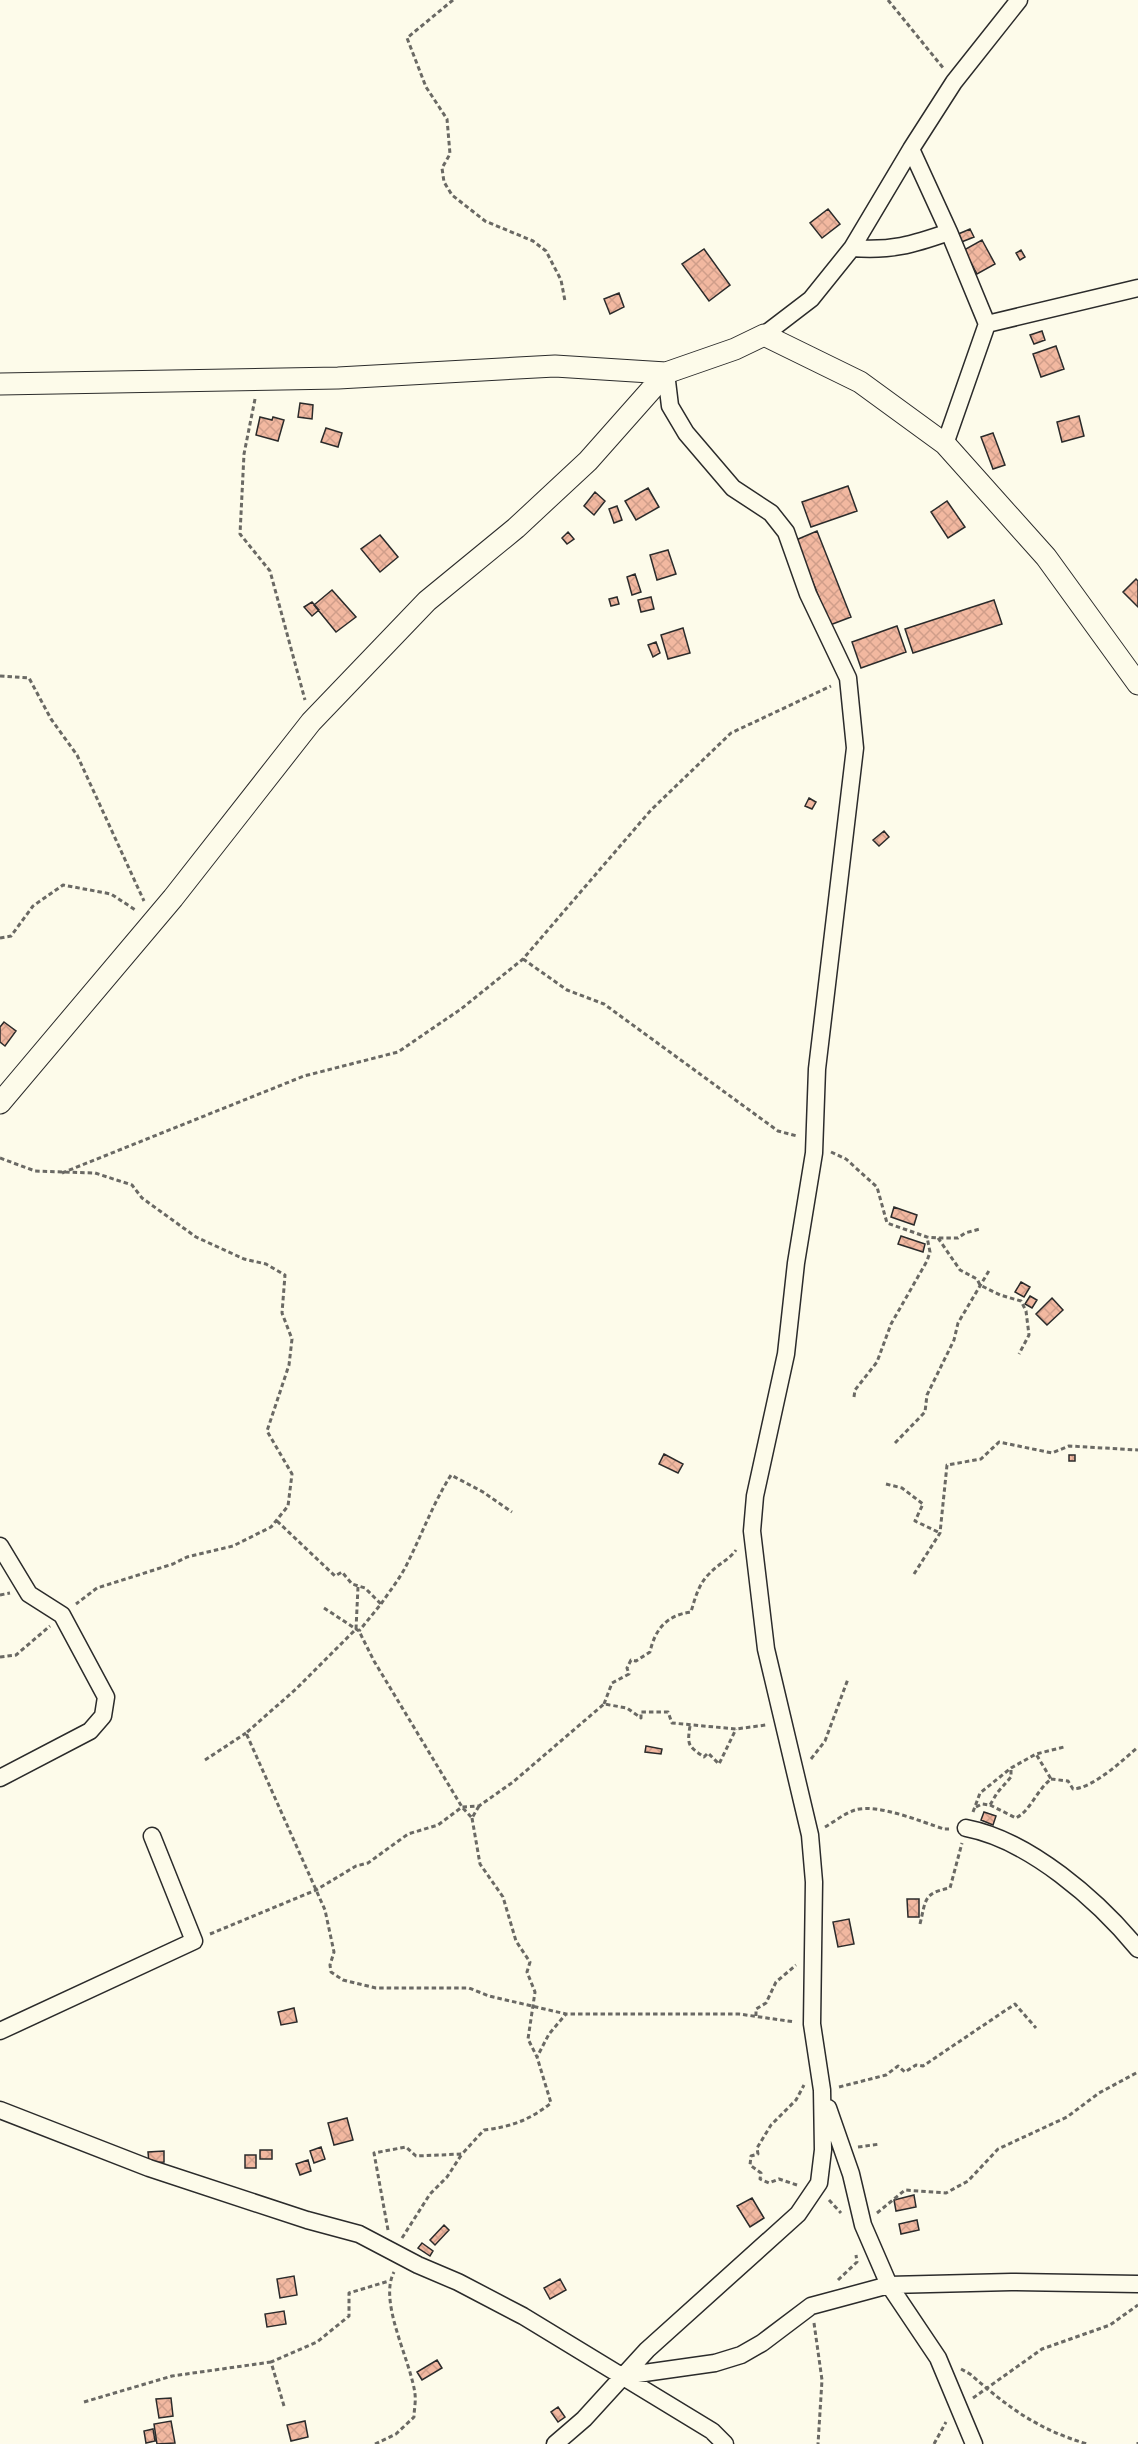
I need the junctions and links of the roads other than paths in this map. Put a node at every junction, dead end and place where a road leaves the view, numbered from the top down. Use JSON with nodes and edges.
{"nodes":[{"id":1,"x":1019,"y":0,"type":"edge"},
{"id":2,"x":911,"y":149,"type":"junction"},
{"id":3,"x":949,"y":232,"type":"junction"},
{"id":4,"x":852,"y":248,"type":"junction"},
{"id":5,"x":1138,"y":288,"type":"edge"},
{"id":6,"x":987,"y":324,"type":"junction"},
{"id":7,"x":764,"y":335,"type":"junction"},
{"id":8,"x":666,"y":373,"type":"junction"},
{"id":9,"x":0,"y":384,"type":"edge"},
{"id":10,"x":945,"y":444,"type":"junction"},
{"id":11,"x":1138,"y":684,"type":"edge"},
{"id":12,"x":0,"y":1103,"type":"edge"},
{"id":13,"x":0,"y":1546,"type":"edge"},
{"id":14,"x":0,"y":1778,"type":"edge"},
{"id":15,"x":966,"y":1827,"type":"road end"},
{"id":16,"x":152,"y":1836,"type":"dead end"},
{"id":17,"x":1138,"y":1949,"type":"edge"},
{"id":18,"x":0,"y":2031,"type":"edge"},
{"id":19,"x":822,"y":2090,"type":"junction"},
{"id":20,"x":0,"y":2110,"type":"edge"},
{"id":21,"x":1138,"y":2284,"type":"edge"},
{"id":22,"x":888,"y":2285,"type":"junction"},
{"id":23,"x":623,"y":2376,"type":"junction"},
{"id":24,"x":555,"y":2444,"type":"edge"},
{"id":25,"x":725,"y":2444,"type":"edge"},
{"id":26,"x":974,"y":2444,"type":"edge"}],
"edges":[{"from":1,"to":2,"type":"street"},
{"from":2,"to":3,"type":"street"},
{"from":2,"to":4,"type":"street"},
{"from":3,"to":4,"type":"street"},
{"from":3,"to":6,"type":"street"},
{"from":4,"to":7,"type":"street"},
{"from":5,"to":6,"type":"street"},
{"from":6,"to":10,"type":"street"},
{"from":7,"to":8,"type":"street"},
{"from":7,"to":10,"type":"street"},
{"from":8,"to":9,"type":"street"},
{"from":8,"to":12,"type":"street"},
{"from":8,"to":19,"type":"street"},
{"from":10,"to":11,"type":"street"},
{"from":13,"to":14,"type":"street"},
{"from":15,"to":17,"type":"street"},
{"from":16,"to":18,"type":"street"},
{"from":19,"to":22,"type":"street"},
{"from":19,"to":23,"type":"street"},
{"from":20,"to":23,"type":"street"},
{"from":21,"to":22,"type":"street"},
{"from":22,"to":23,"type":"street"},
{"from":22,"to":26,"type":"street"},
{"from":23,"to":24,"type":"street"},
{"from":23,"to":25,"type":"street"}]}
